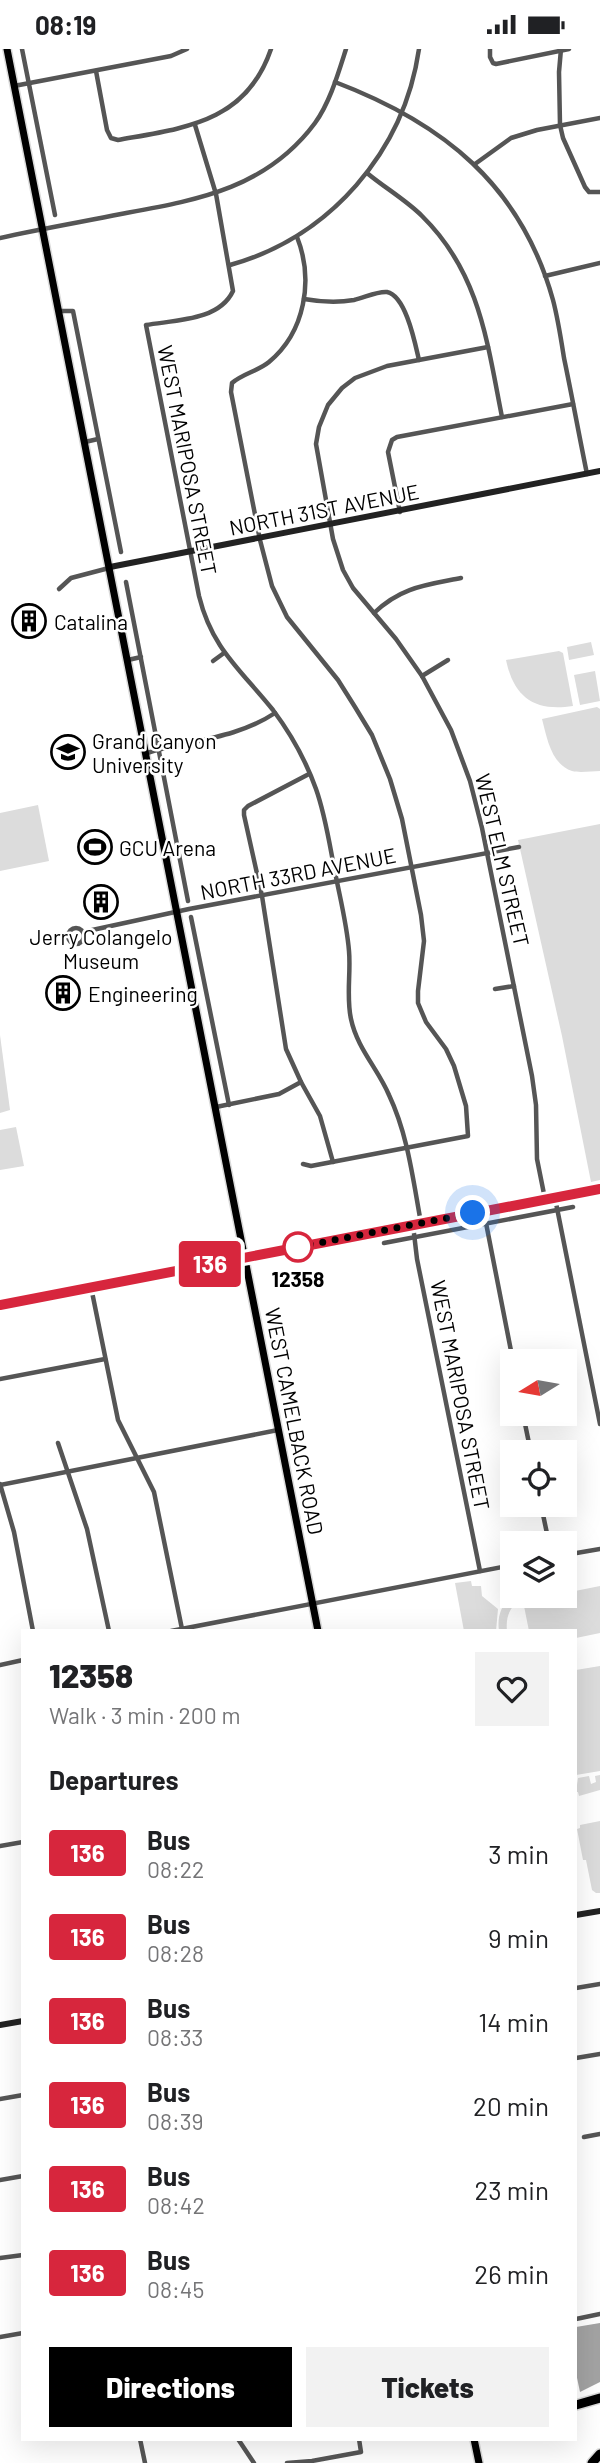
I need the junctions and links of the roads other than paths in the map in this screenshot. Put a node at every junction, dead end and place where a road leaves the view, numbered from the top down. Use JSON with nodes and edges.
{"nodes":[{"id":1,"x":7,"y":49,"type":"edge"},
{"id":2,"x":22,"y":49,"type":"edge"},
{"id":3,"x":187,"y":49,"type":"edge"},
{"id":4,"x":271,"y":49,"type":"edge"},
{"id":5,"x":346,"y":49,"type":"edge"},
{"id":6,"x":419,"y":49,"type":"edge"},
{"id":7,"x":490,"y":49,"type":"edge"},
{"id":8,"x":569,"y":49,"type":"edge"},
{"id":9,"x":561,"y":50,"type":"edge"},
{"id":10,"x":96,"y":71,"type":"junction"},
{"id":11,"x":335,"y":82,"type":"junction"},
{"id":12,"x":29,"y":83,"type":"junction"},
{"id":13,"x":14,"y":86,"type":"junction"},
{"id":14,"x":403,"y":111,"type":"junction"},
{"id":15,"x":600,"y":118,"type":"edge"},
{"id":16,"x":194,"y":125,"type":"junction"},
{"id":17,"x":560,"y":125,"type":"junction"},
{"id":18,"x":475,"y":164,"type":"junction"},
{"id":19,"x":367,"y":173,"type":"junction"},
{"id":20,"x":600,"y":192,"type":"edge"},
{"id":21,"x":216,"y":194,"type":"junction"},
{"id":22,"x":55,"y":215,"type":"dead end"},
{"id":23,"x":43,"y":229,"type":"junction"},
{"id":24,"x":0,"y":237,"type":"edge"},
{"id":25,"x":297,"y":237,"type":"junction"},
{"id":26,"x":600,"y":264,"type":"edge"},
{"id":27,"x":230,"y":265,"type":"junction"},
{"id":28,"x":545,"y":276,"type":"junction"},
{"id":29,"x":304,"y":299,"type":"junction"},
{"id":30,"x":59,"y":311,"type":"junction"},
{"id":31,"x":488,"y":347,"type":"junction"},
{"id":32,"x":419,"y":360,"type":"junction"},
{"id":33,"x":573,"y":404,"type":"junction"},
{"id":34,"x":502,"y":417,"type":"junction"},
{"id":35,"x":98,"y":439,"type":"junction"},
{"id":36,"x":85,"y":442,"type":"junction"},
{"id":37,"x":600,"y":471,"type":"edge"},
{"id":38,"x":587,"y":474,"type":"junction"},
{"id":39,"x":400,"y":512,"type":"junction"},
{"id":40,"x":330,"y":526,"type":"junction"},
{"id":41,"x":260,"y":540,"type":"junction"},
{"id":42,"x":121,"y":552,"type":"dead end"},
{"id":43,"x":191,"y":552,"type":"junction"},
{"id":44,"x":110,"y":568,"type":"junction"},
{"id":45,"x":461,"y":578,"type":"dead end"},
{"id":46,"x":126,"y":582,"type":"dead end"},
{"id":47,"x":59,"y":589,"type":"dead end"},
{"id":48,"x":374,"y":613,"type":"junction"},
{"id":49,"x":224,"y":653,"type":"junction"},
{"id":50,"x":141,"y":657,"type":"junction"},
{"id":51,"x":128,"y":660,"type":"junction"},
{"id":52,"x":448,"y":660,"type":"dead end"},
{"id":53,"x":213,"y":661,"type":"dead end"},
{"id":54,"x":422,"y":676,"type":"junction"},
{"id":55,"x":275,"y":713,"type":"junction"},
{"id":56,"x":159,"y":750,"type":"junction"},
{"id":57,"x":147,"y":753,"type":"junction"},
{"id":58,"x":309,"y":774,"type":"junction"},
{"id":59,"x":174,"y":829,"type":"junction"},
{"id":60,"x":162,"y":832,"type":"junction"},
{"id":61,"x":519,"y":847,"type":"dead end"},
{"id":62,"x":487,"y":853,"type":"junction"},
{"id":63,"x":412,"y":867,"type":"junction"},
{"id":64,"x":337,"y":881,"type":"junction"},
{"id":65,"x":262,"y":896,"type":"junction"},
{"id":66,"x":188,"y":901,"type":"dead end"},
{"id":67,"x":177,"y":912,"type":"junction"},
{"id":68,"x":191,"y":917,"type":"dead end"},
{"id":69,"x":83,"y":932,"type":"dead end"},
{"id":70,"x":515,"y":986,"type":"junction"},
{"id":71,"x":495,"y":989,"type":"dead end"},
{"id":72,"x":210,"y":1009,"type":"junction"},
{"id":73,"x":197,"y":1012,"type":"junction"},
{"id":74,"x":301,"y":1082,"type":"junction"},
{"id":75,"x":229,"y":1105,"type":"junction"},
{"id":76,"x":216,"y":1107,"type":"junction"},
{"id":77,"x":407,"y":1149,"type":"junction"},
{"id":78,"x":332,"y":1162,"type":"junction"},
{"id":79,"x":303,"y":1164,"type":"dead end"},
{"id":80,"x":600,"y":1189,"type":"edge"},
{"id":81,"x":555,"y":1198,"type":"junction"},
{"id":82,"x":545,"y":1199,"type":"junction"},
{"id":83,"x":573,"y":1207,"type":"dead end"},
{"id":84,"x":557,"y":1210,"type":"junction"},
{"id":85,"x":486,"y":1223,"type":"junction"},
{"id":86,"x":421,"y":1224,"type":"junction"},
{"id":87,"x":413,"y":1225,"type":"junction"},
{"id":88,"x":415,"y":1237,"type":"junction"},
{"id":89,"x":383,"y":1243,"type":"dead end"},
{"id":90,"x":245,"y":1257,"type":"junction"},
{"id":91,"x":91,"y":1287,"type":"junction"},
{"id":92,"x":0,"y":1305,"type":"edge"},
{"id":93,"x":511,"y":1349,"type":"edge"},
{"id":94,"x":105,"y":1359,"type":"junction"},
{"id":95,"x":0,"y":1379,"type":"edge"},
{"id":96,"x":600,"y":1424,"type":"edge"},
{"id":97,"x":278,"y":1430,"type":"junction"},
{"id":98,"x":58,"y":1443,"type":"dead end"},
{"id":99,"x":138,"y":1458,"type":"junction"},
{"id":100,"x":69,"y":1471,"type":"junction"},
{"id":101,"x":0,"y":1484,"type":"edge"},
{"id":102,"x":600,"y":1549,"type":"edge"},
{"id":103,"x":577,"y":1553,"type":"edge"},
{"id":104,"x":500,"y":1567,"type":"edge"},
{"id":105,"x":480,"y":1571,"type":"junction"},
{"id":106,"x":312,"y":1603,"type":"junction"},
{"id":107,"x":33,"y":1629,"type":"edge"},
{"id":108,"x":108,"y":1629,"type":"edge"},
{"id":109,"x":182,"y":1629,"type":"joint"},
{"id":110,"x":318,"y":1629,"type":"edge"},
{"id":111,"x":21,"y":1660,"type":"edge"},
{"id":112,"x":0,"y":1665,"type":"edge"},
{"id":113,"x":21,"y":1842,"type":"edge"},
{"id":114,"x":0,"y":1846,"type":"edge"},
{"id":115,"x":600,"y":1911,"type":"edge"},
{"id":116,"x":577,"y":1915,"type":"edge"},
{"id":117,"x":600,"y":1984,"type":"edge"},
{"id":118,"x":577,"y":1988,"type":"edge"},
{"id":119,"x":21,"y":2021,"type":"edge"},
{"id":120,"x":0,"y":2025,"type":"edge"},
{"id":121,"x":600,"y":2054,"type":"edge"},
{"id":122,"x":577,"y":2059,"type":"edge"},
{"id":123,"x":21,"y":2095,"type":"edge"},
{"id":124,"x":0,"y":2099,"type":"edge"},
{"id":125,"x":600,"y":2134,"type":"edge"},
{"id":126,"x":584,"y":2137,"type":"dead end"},
{"id":127,"x":21,"y":2176,"type":"edge"},
{"id":128,"x":0,"y":2180,"type":"edge"},
{"id":129,"x":21,"y":2255,"type":"edge"},
{"id":130,"x":0,"y":2258,"type":"edge"},
{"id":131,"x":600,"y":2314,"type":"edge"},
{"id":132,"x":577,"y":2319,"type":"edge"},
{"id":133,"x":21,"y":2333,"type":"edge"},
{"id":134,"x":0,"y":2337,"type":"edge"},
{"id":135,"x":600,"y":2398,"type":"edge"},
{"id":136,"x":577,"y":2405,"type":"edge"},
{"id":137,"x":140,"y":2441,"type":"edge"},
{"id":138,"x":239,"y":2441,"type":"edge"},
{"id":139,"x":359,"y":2441,"type":"edge"},
{"id":140,"x":474,"y":2441,"type":"edge"},
{"id":141,"x":600,"y":2454,"type":"edge"},
{"id":142,"x":145,"y":2463,"type":"edge"},
{"id":143,"x":254,"y":2463,"type":"edge"},
{"id":144,"x":287,"y":2463,"type":"edge"},
{"id":145,"x":478,"y":2463,"type":"edge"},
{"id":146,"x":592,"y":2463,"type":"edge"}],
"edges":[{"from":1,"to":13,"type":"main road","name":"WEST CAMELBACK ROAD"},
{"from":2,"to":12,"type":"street"},
{"from":3,"to":10,"type":"street"},
{"from":4,"to":16,"type":"street"},
{"from":5,"to":11,"type":"street"},
{"from":6,"to":14,"type":"street"},
{"from":7,"to":9,"type":"street"},
{"from":8,"to":9,"type":"street"},
{"from":9,"to":17,"type":"street"},
{"from":10,"to":12,"type":"street"},
{"from":10,"to":16,"type":"street"},
{"from":11,"to":14,"type":"street"},
{"from":11,"to":21,"type":"street"},
{"from":12,"to":13,"type":"street"},
{"from":12,"to":22,"type":"street"},
{"from":13,"to":23,"type":"main road","name":"WEST CAMELBACK ROAD"},
{"from":14,"to":18,"type":"street"},
{"from":14,"to":19,"type":"street"},
{"from":15,"to":17,"type":"street"},
{"from":16,"to":21,"type":"street","name":"WEST MARIPOSA STREET"},
{"from":17,"to":18,"type":"street"},
{"from":17,"to":20,"type":"street"},
{"from":18,"to":28,"type":"street"},
{"from":19,"to":25,"type":"street"},
{"from":19,"to":31,"type":"street"},
{"from":21,"to":23,"type":"street"},
{"from":21,"to":27,"type":"street","name":"WEST MARIPOSA STREET"},
{"from":23,"to":24,"type":"street"},
{"from":23,"to":30,"type":"main road","name":"WEST CAMELBACK ROAD"},
{"from":25,"to":27,"type":"street"},
{"from":25,"to":29,"type":"street"},
{"from":26,"to":28,"type":"street"},
{"from":27,"to":43,"type":"street","name":"WEST MARIPOSA STREET"},
{"from":28,"to":33,"type":"street"},
{"from":29,"to":32,"type":"street"},
{"from":29,"to":41,"type":"street"},
{"from":30,"to":35,"type":"street"},
{"from":30,"to":36,"type":"main road","name":"WEST CAMELBACK ROAD"},
{"from":31,"to":32,"type":"street"},
{"from":31,"to":34,"type":"street"},
{"from":32,"to":40,"type":"street","name":"WEST ELM STREET"},
{"from":33,"to":34,"type":"street"},
{"from":33,"to":38,"type":"street"},
{"from":34,"to":39,"type":"street"},
{"from":35,"to":36,"type":"street"},
{"from":35,"to":42,"type":"street"},
{"from":36,"to":44,"type":"main road","name":"WEST CAMELBACK ROAD"},
{"from":37,"to":38,"type":"main road","name":"NORTH 31ST AVENUE"},
{"from":38,"to":39,"type":"main road","name":"NORTH 31ST AVENUE"},
{"from":39,"to":40,"type":"main road","name":"NORTH 31ST AVENUE"},
{"from":40,"to":41,"type":"main road","name":"NORTH 31ST AVENUE"},
{"from":40,"to":48,"type":"street","name":"WEST ELM STREET"},
{"from":41,"to":43,"type":"main road","name":"NORTH 31ST AVENUE"},
{"from":41,"to":63,"type":"street"},
{"from":43,"to":44,"type":"main road","name":"NORTH 31ST AVENUE"},
{"from":43,"to":49,"type":"street","name":"WEST MARIPOSA STREET"},
{"from":44,"to":47,"type":"street","name":"NORTH 31ST AVENUE"},
{"from":44,"to":51,"type":"main road","name":"WEST CAMELBACK ROAD"},
{"from":45,"to":48,"type":"street"},
{"from":46,"to":50,"type":"street"},
{"from":48,"to":54,"type":"street","name":"WEST ELM STREET"},
{"from":49,"to":53,"type":"street"},
{"from":49,"to":55,"type":"street","name":"WEST MARIPOSA STREET"},
{"from":50,"to":51,"type":"street"},
{"from":50,"to":56,"type":"street"},
{"from":51,"to":57,"type":"main road","name":"WEST CAMELBACK ROAD"},
{"from":52,"to":54,"type":"street"},
{"from":54,"to":62,"type":"street","name":"WEST ELM STREET"},
{"from":55,"to":56,"type":"street"},
{"from":55,"to":58,"type":"street","name":"WEST MARIPOSA STREET"},
{"from":56,"to":57,"type":"street"},
{"from":56,"to":59,"type":"street"},
{"from":57,"to":60,"type":"main road","name":"WEST CAMELBACK ROAD"},
{"from":58,"to":64,"type":"street","name":"WEST MARIPOSA STREET"},
{"from":58,"to":65,"type":"street"},
{"from":59,"to":60,"type":"street"},
{"from":59,"to":66,"type":"street"},
{"from":60,"to":67,"type":"main road","name":"WEST CAMELBACK ROAD"},
{"from":61,"to":62,"type":"street","name":"NORTH 33RD AVENUE"},
{"from":62,"to":63,"type":"street","name":"NORTH 33RD AVENUE"},
{"from":62,"to":70,"type":"street","name":"WEST ELM STREET"},
{"from":63,"to":64,"type":"street","name":"NORTH 33RD AVENUE"},
{"from":63,"to":77,"type":"street"},
{"from":64,"to":65,"type":"street","name":"NORTH 33RD AVENUE"},
{"from":64,"to":77,"type":"street","name":"WEST MARIPOSA STREET"},
{"from":65,"to":67,"type":"street","name":"NORTH 33RD AVENUE"},
{"from":65,"to":74,"type":"street"},
{"from":67,"to":69,"type":"street","name":"NORTH 33RD AVENUE"},
{"from":67,"to":73,"type":"main road","name":"WEST CAMELBACK ROAD"},
{"from":68,"to":72,"type":"street"},
{"from":70,"to":71,"type":"street"},
{"from":70,"to":82,"type":"street","name":"WEST ELM STREET"},
{"from":72,"to":73,"type":"street"},
{"from":72,"to":75,"type":"street"},
{"from":73,"to":76,"type":"main road","name":"WEST CAMELBACK ROAD"},
{"from":74,"to":75,"type":"street"},
{"from":74,"to":78,"type":"street"},
{"from":75,"to":76,"type":"street"},
{"from":76,"to":90,"type":"main road","name":"WEST CAMELBACK ROAD"},
{"from":77,"to":78,"type":"street"},
{"from":77,"to":86,"type":"street","name":"WEST MARIPOSA STREET"},
{"from":78,"to":79,"type":"street"},
{"from":80,"to":81,"type":"main road"},
{"from":81,"to":82,"type":"main road"},
{"from":81,"to":84,"type":"street"},
{"from":82,"to":86,"type":"main road"},
{"from":83,"to":84,"type":"street"},
{"from":84,"to":85,"type":"street"},
{"from":84,"to":96,"type":"street"},
{"from":85,"to":88,"type":"street"},
{"from":85,"to":93,"type":"street"},
{"from":86,"to":87,"type":"main road"},
{"from":87,"to":88,"type":"street","name":"WEST MARIPOSA STREET"},
{"from":87,"to":90,"type":"main road"},
{"from":88,"to":89,"type":"street"},
{"from":88,"to":105,"type":"street","name":"WEST MARIPOSA STREET"},
{"from":90,"to":91,"type":"main road"},
{"from":90,"to":97,"type":"main road","name":"WEST CAMELBACK ROAD"},
{"from":91,"to":92,"type":"main road"},
{"from":91,"to":94,"type":"street"},
{"from":94,"to":95,"type":"street"},
{"from":94,"to":99,"type":"street"},
{"from":97,"to":99,"type":"street"},
{"from":97,"to":106,"type":"main road","name":"WEST CAMELBACK ROAD"},
{"from":98,"to":100,"type":"street"},
{"from":99,"to":100,"type":"street"},
{"from":99,"to":109,"type":"street"},
{"from":100,"to":101,"type":"street"},
{"from":100,"to":108,"type":"street"},
{"from":101,"to":107,"type":"street"},
{"from":102,"to":103,"type":"street"},
{"from":104,"to":105,"type":"street"},
{"from":105,"to":106,"type":"street"},
{"from":106,"to":109,"type":"street"},
{"from":106,"to":110,"type":"main road","name":"WEST CAMELBACK ROAD"},
{"from":111,"to":112,"type":"street"},
{"from":113,"to":114,"type":"street"},
{"from":115,"to":116,"type":"main road"},
{"from":117,"to":118,"type":"street"},
{"from":119,"to":120,"type":"main road"},
{"from":121,"to":122,"type":"street"},
{"from":123,"to":124,"type":"street"},
{"from":125,"to":126,"type":"street"},
{"from":127,"to":128,"type":"street"},
{"from":129,"to":130,"type":"street"},
{"from":131,"to":132,"type":"street"},
{"from":133,"to":134,"type":"street"},
{"from":135,"to":136,"type":"highway"},
{"from":137,"to":142,"type":"street"},
{"from":138,"to":143,"type":"street"},
{"from":139,"to":144,"type":"street"},
{"from":140,"to":145,"type":"main road"},
{"from":141,"to":146,"type":"highway"}]}
